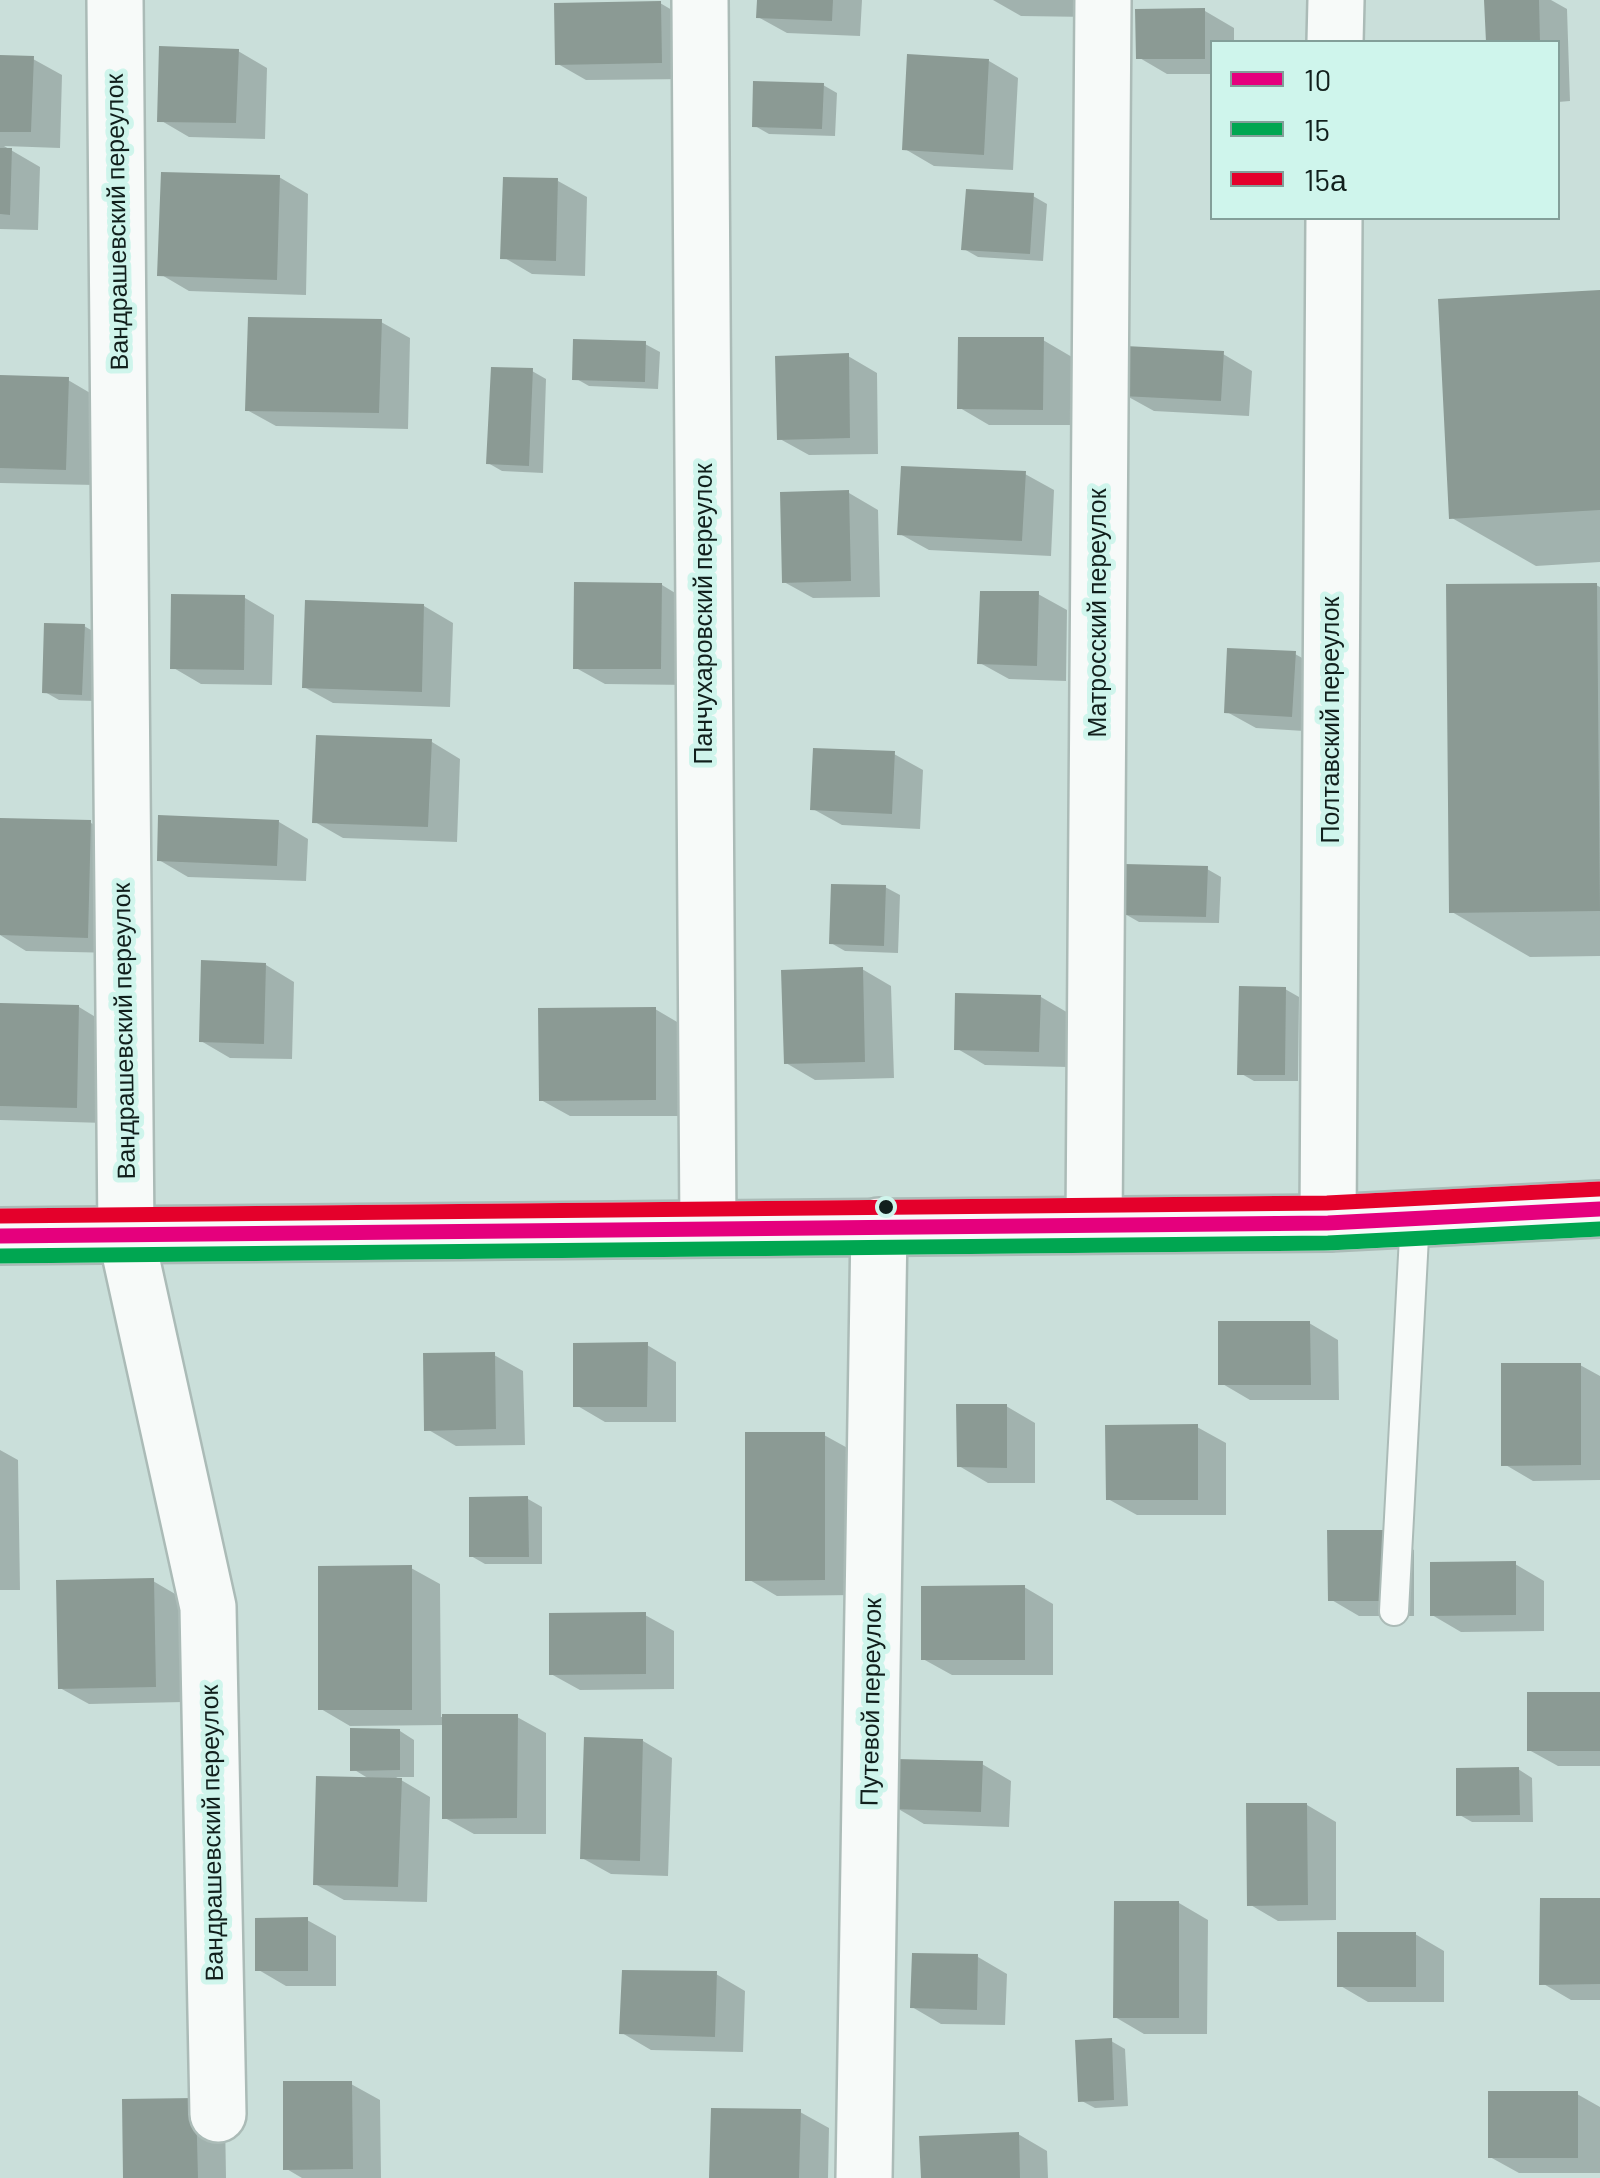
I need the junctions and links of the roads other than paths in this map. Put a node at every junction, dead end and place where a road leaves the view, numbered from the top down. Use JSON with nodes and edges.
{"nodes":[{"id":1,"x":115,"y":0,"type":"edge"},
{"id":2,"x":700,"y":0,"type":"edge"},
{"id":3,"x":1103,"y":0,"type":"edge"},
{"id":4,"x":1336,"y":0,"type":"edge"},
{"id":5,"x":1335,"y":40,"type":"edge"},
{"id":6,"x":1334,"y":220,"type":"edge"},
{"id":7,"x":1600,"y":1209,"type":"edge"},
{"id":8,"x":1414,"y":1218,"type":"junction"},
{"id":9,"x":1328,"y":1223,"type":"junction"},
{"id":10,"x":1094,"y":1225,"type":"junction"},
{"id":11,"x":879,"y":1226,"type":"junction"},
{"id":12,"x":708,"y":1228,"type":"junction"},
{"id":13,"x":126,"y":1235,"type":"junction"},
{"id":14,"x":0,"y":1236,"type":"edge"},
{"id":15,"x":1394,"y":1612,"type":"dead end"},
{"id":16,"x":218,"y":2114,"type":"dead end"},
{"id":17,"x":864,"y":2178,"type":"edge"}],
"edges":[{"from":1,"to":13,"type":"street","name":"Вандрашевский переулок"},
{"from":2,"to":12,"type":"street","name":"Панчухаровский переулок"},
{"from":3,"to":10,"type":"street","name":"Матросский переулок"},
{"from":4,"to":5,"type":"street"},
{"from":6,"to":9,"type":"street","name":"Полтавский переулок"},
{"from":7,"to":8,"type":"street"},
{"from":8,"to":9,"type":"street"},
{"from":8,"to":15,"type":"lane"},
{"from":9,"to":10,"type":"street"},
{"from":10,"to":11,"type":"street"},
{"from":11,"to":12,"type":"street"},
{"from":11,"to":17,"type":"street","name":"Путевой переулок"},
{"from":12,"to":13,"type":"street"},
{"from":13,"to":14,"type":"street"},
{"from":13,"to":16,"type":"street","name":"Вандрашевский переулок"}]}
